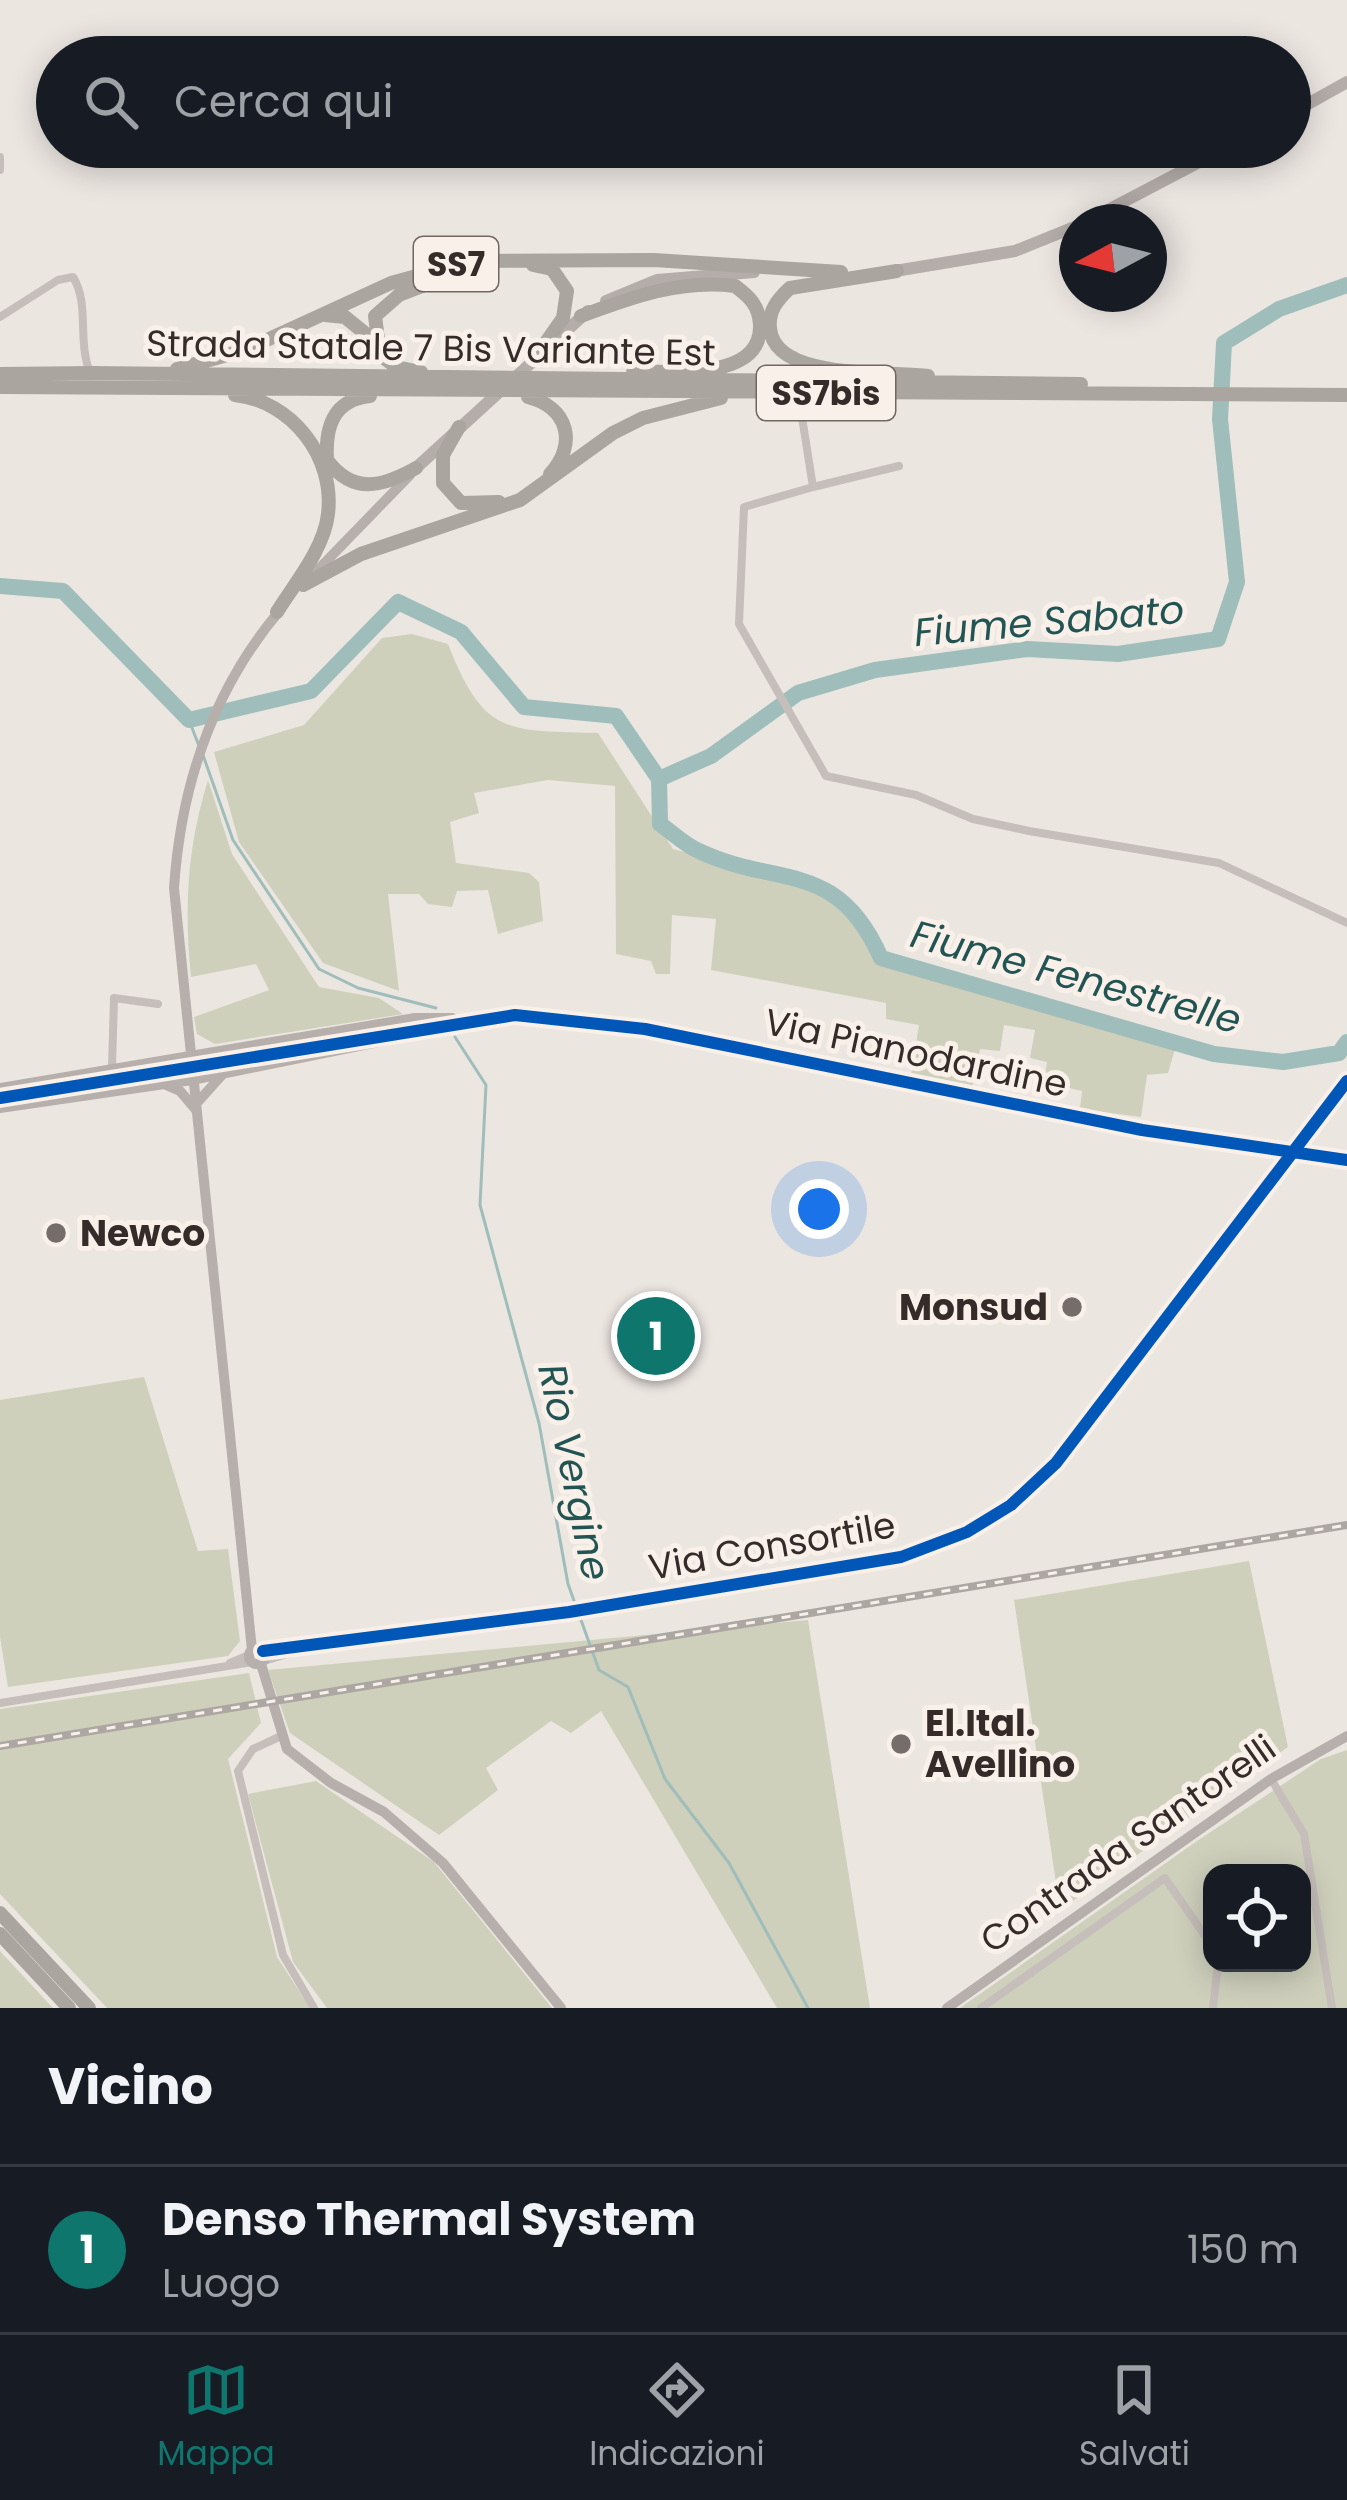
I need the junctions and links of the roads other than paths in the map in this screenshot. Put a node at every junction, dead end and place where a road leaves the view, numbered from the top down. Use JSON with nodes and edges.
{"nodes":[{"id":1,"x":1347,"y":82,"type":"edge"},
{"id":2,"x":1311,"y":102,"type":"edge"},
{"id":3,"x":0,"y":158,"type":"edge"},
{"id":4,"x":1188,"y":168,"type":"edge"},
{"id":5,"x":0,"y":170,"type":"edge"},
{"id":6,"x":1119,"y":204,"type":"edge"},
{"id":7,"x":1059,"y":233,"type":"edge"},
{"id":8,"x":841,"y":272,"type":"junction"},
{"id":9,"x":897,"y":272,"type":"junction"},
{"id":10,"x":322,"y":314,"type":"junction"},
{"id":11,"x":0,"y":316,"type":"edge"},
{"id":12,"x":581,"y":316,"type":"junction"},
{"id":13,"x":374,"y":344,"type":"junction"},
{"id":14,"x":542,"y":348,"type":"junction"},
{"id":15,"x":90,"y":373,"type":"junction"},
{"id":16,"x":0,"y":374,"type":"edge"},
{"id":17,"x":508,"y":377,"type":"junction"},
{"id":18,"x":999,"y":383,"type":"junction"},
{"id":19,"x":478,"y":385,"type":"junction"},
{"id":20,"x":1347,"y":386,"type":"edge"},
{"id":21,"x":0,"y":387,"type":"edge"},
{"id":22,"x":152,"y":388,"type":"junction"},
{"id":23,"x":1250,"y":389,"type":"junction"},
{"id":24,"x":425,"y":390,"type":"junction"},
{"id":25,"x":1177,"y":390,"type":"junction"},
{"id":26,"x":764,"y":392,"type":"junction"},
{"id":27,"x":798,"y":392,"type":"junction"},
{"id":28,"x":1347,"y":395,"type":"edge"},
{"id":29,"x":459,"y":427,"type":"junction"},
{"id":30,"x":898,"y":466,"type":"dead end"},
{"id":31,"x":416,"y":468,"type":"junction"},
{"id":32,"x":813,"y":487,"type":"junction"},
{"id":33,"x":304,"y":585,"type":"junction"},
{"id":34,"x":277,"y":612,"type":"junction"},
{"id":35,"x":1347,"y":923,"type":"edge"},
{"id":36,"x":158,"y":1004,"type":"dead end"},
{"id":37,"x":473,"y":1019,"type":"junction"},
{"id":38,"x":186,"y":1029,"type":"junction"},
{"id":39,"x":211,"y":1050,"type":"junction"},
{"id":40,"x":189,"y":1054,"type":"junction"},
{"id":41,"x":166,"y":1058,"type":"junction"},
{"id":42,"x":112,"y":1066,"type":"junction"},
{"id":43,"x":226,"y":1072,"type":"junction"},
{"id":44,"x":192,"y":1080,"type":"junction"},
{"id":45,"x":1347,"y":1081,"type":"edge"},
{"id":46,"x":163,"y":1084,"type":"junction"},
{"id":47,"x":0,"y":1088,"type":"edge"},
{"id":48,"x":0,"y":1098,"type":"edge"},
{"id":49,"x":0,"y":1108,"type":"edge"},
{"id":50,"x":197,"y":1108,"type":"junction"},
{"id":51,"x":1291,"y":1150,"type":"junction"},
{"id":52,"x":1347,"y":1160,"type":"edge"},
{"id":53,"x":257,"y":1659,"type":"junction"},
{"id":54,"x":0,"y":1703,"type":"edge"},
{"id":55,"x":280,"y":1736,"type":"junction"},
{"id":56,"x":1347,"y":1736,"type":"edge"},
{"id":57,"x":1271,"y":1779,"type":"junction"},
{"id":58,"x":0,"y":1912,"type":"edge"},
{"id":59,"x":1203,"y":1933,"type":"edge"},
{"id":60,"x":0,"y":1934,"type":"edge"},
{"id":61,"x":1218,"y":1972,"type":"edge"},
{"id":62,"x":69,"y":2008,"type":"edge"},
{"id":63,"x":89,"y":2008,"type":"edge"},
{"id":64,"x":314,"y":2008,"type":"edge"},
{"id":65,"x":561,"y":2008,"type":"edge"},
{"id":66,"x":946,"y":2008,"type":"edge"},
{"id":67,"x":981,"y":2008,"type":"edge"},
{"id":68,"x":1213,"y":2008,"type":"edge"},
{"id":69,"x":1332,"y":2008,"type":"edge"}],
"edges":[{"from":1,"to":2,"type":"main road"},
{"from":3,"to":5,"type":"street"},
{"from":4,"to":6,"type":"main road","number":"SS7"},
{"from":7,"to":9,"type":"main road","number":"SS7"},
{"from":8,"to":9,"type":"main road","number":"SS7"},
{"from":8,"to":10,"type":"highway","number":"SS7"},
{"from":8,"to":12,"type":"main road","number":"SS7"},
{"from":9,"to":18,"type":"highway"},
{"from":10,"to":13,"type":"highway"},
{"from":10,"to":15,"type":"highway","number":"SS7"},
{"from":11,"to":15,"type":"street"},
{"from":12,"to":14,"type":"main road","number":"SS7"},
{"from":12,"to":17,"type":"highway"},
{"from":13,"to":14,"type":"highway"},
{"from":13,"to":19,"type":"highway"},
{"from":14,"to":29,"type":"main road","number":"SS7"},
{"from":15,"to":16,"type":"highway","number":"SS7"},
{"from":15,"to":19,"type":"highway","name":"Strada Statale 7 Bis Variante Est","number":"SS7bis"},
{"from":17,"to":18,"type":"highway","name":"Strada Statale 7 Bis Variante Est","number":"SS7bis"},
{"from":17,"to":19,"type":"highway","name":"Strada Statale 7 Bis Variante Est","number":"SS7bis"},
{"from":18,"to":25,"type":"highway","name":"Strada Statale 7 Bis Variante Est","number":"SS7bis"},
{"from":19,"to":24,"type":"highway"},
{"from":19,"to":26,"type":"highway","name":"Strada Statale 7 Bis Variante Est","number":"SS7bis"},
{"from":19,"to":29,"type":"highway"},
{"from":20,"to":23,"type":"highway","name":"Strada Statale 7 Bis Variante Est","number":"SS7bis"},
{"from":21,"to":22,"type":"highway"},
{"from":22,"to":24,"type":"highway"},
{"from":22,"to":34,"type":"highway"},
{"from":23,"to":25,"type":"highway","name":"Strada Statale 7 Bis Variante Est","number":"SS7bis"},
{"from":23,"to":28,"type":"highway","name":"Strada Statale 7 Bis Variante Est","number":"SS7bis"},
{"from":24,"to":31,"type":"highway"},
{"from":25,"to":27,"type":"highway","name":"Strada Statale 7 Bis Variante Est","number":"SS7bis"},
{"from":26,"to":27,"type":"highway","name":"Strada Statale 7 Bis Variante Est","number":"SS7bis"},
{"from":26,"to":33,"type":"highway"},
{"from":27,"to":32,"type":"street"},
{"from":29,"to":31,"type":"main road","number":"SS7"},
{"from":30,"to":32,"type":"street"},
{"from":31,"to":33,"type":"street"},
{"from":32,"to":35,"type":"street"},
{"from":33,"to":34,"type":"street"},
{"from":34,"to":38,"type":"street"},
{"from":36,"to":42,"type":"street"},
{"from":37,"to":39,"type":"street"},
{"from":37,"to":43,"type":"street"},
{"from":37,"to":48,"type":"street"},
{"from":37,"to":51,"type":"street","name":"Via Pianodardine"},
{"from":38,"to":39,"type":"street"},
{"from":38,"to":40,"type":"street"},
{"from":38,"to":41,"type":"street"},
{"from":39,"to":40,"type":"street"},
{"from":40,"to":41,"type":"street"},
{"from":40,"to":44,"type":"street"},
{"from":41,"to":42,"type":"street"},
{"from":42,"to":47,"type":"street"},
{"from":43,"to":44,"type":"street"},
{"from":43,"to":50,"type":"street"},
{"from":44,"to":46,"type":"street"},
{"from":44,"to":50,"type":"street"},
{"from":45,"to":51,"type":"street"},
{"from":46,"to":49,"type":"street"},
{"from":46,"to":50,"type":"street"},
{"from":50,"to":53,"type":"street"},
{"from":51,"to":52,"type":"street","name":"Via Pianodardine"},
{"from":51,"to":53,"type":"street","name":"Via Consortile"},
{"from":53,"to":54,"type":"street","name":"Via Consortile"},
{"from":53,"to":55,"type":"street"},
{"from":55,"to":64,"type":"street"},
{"from":55,"to":65,"type":"street"},
{"from":56,"to":57,"type":"street","name":"Contrada Santorelli"},
{"from":57,"to":66,"type":"street","name":"Contrada Santorelli"},
{"from":57,"to":69,"type":"street"},
{"from":58,"to":63,"type":"highway"},
{"from":59,"to":67,"type":"street"},
{"from":60,"to":62,"type":"highway"},
{"from":61,"to":68,"type":"street"}]}
